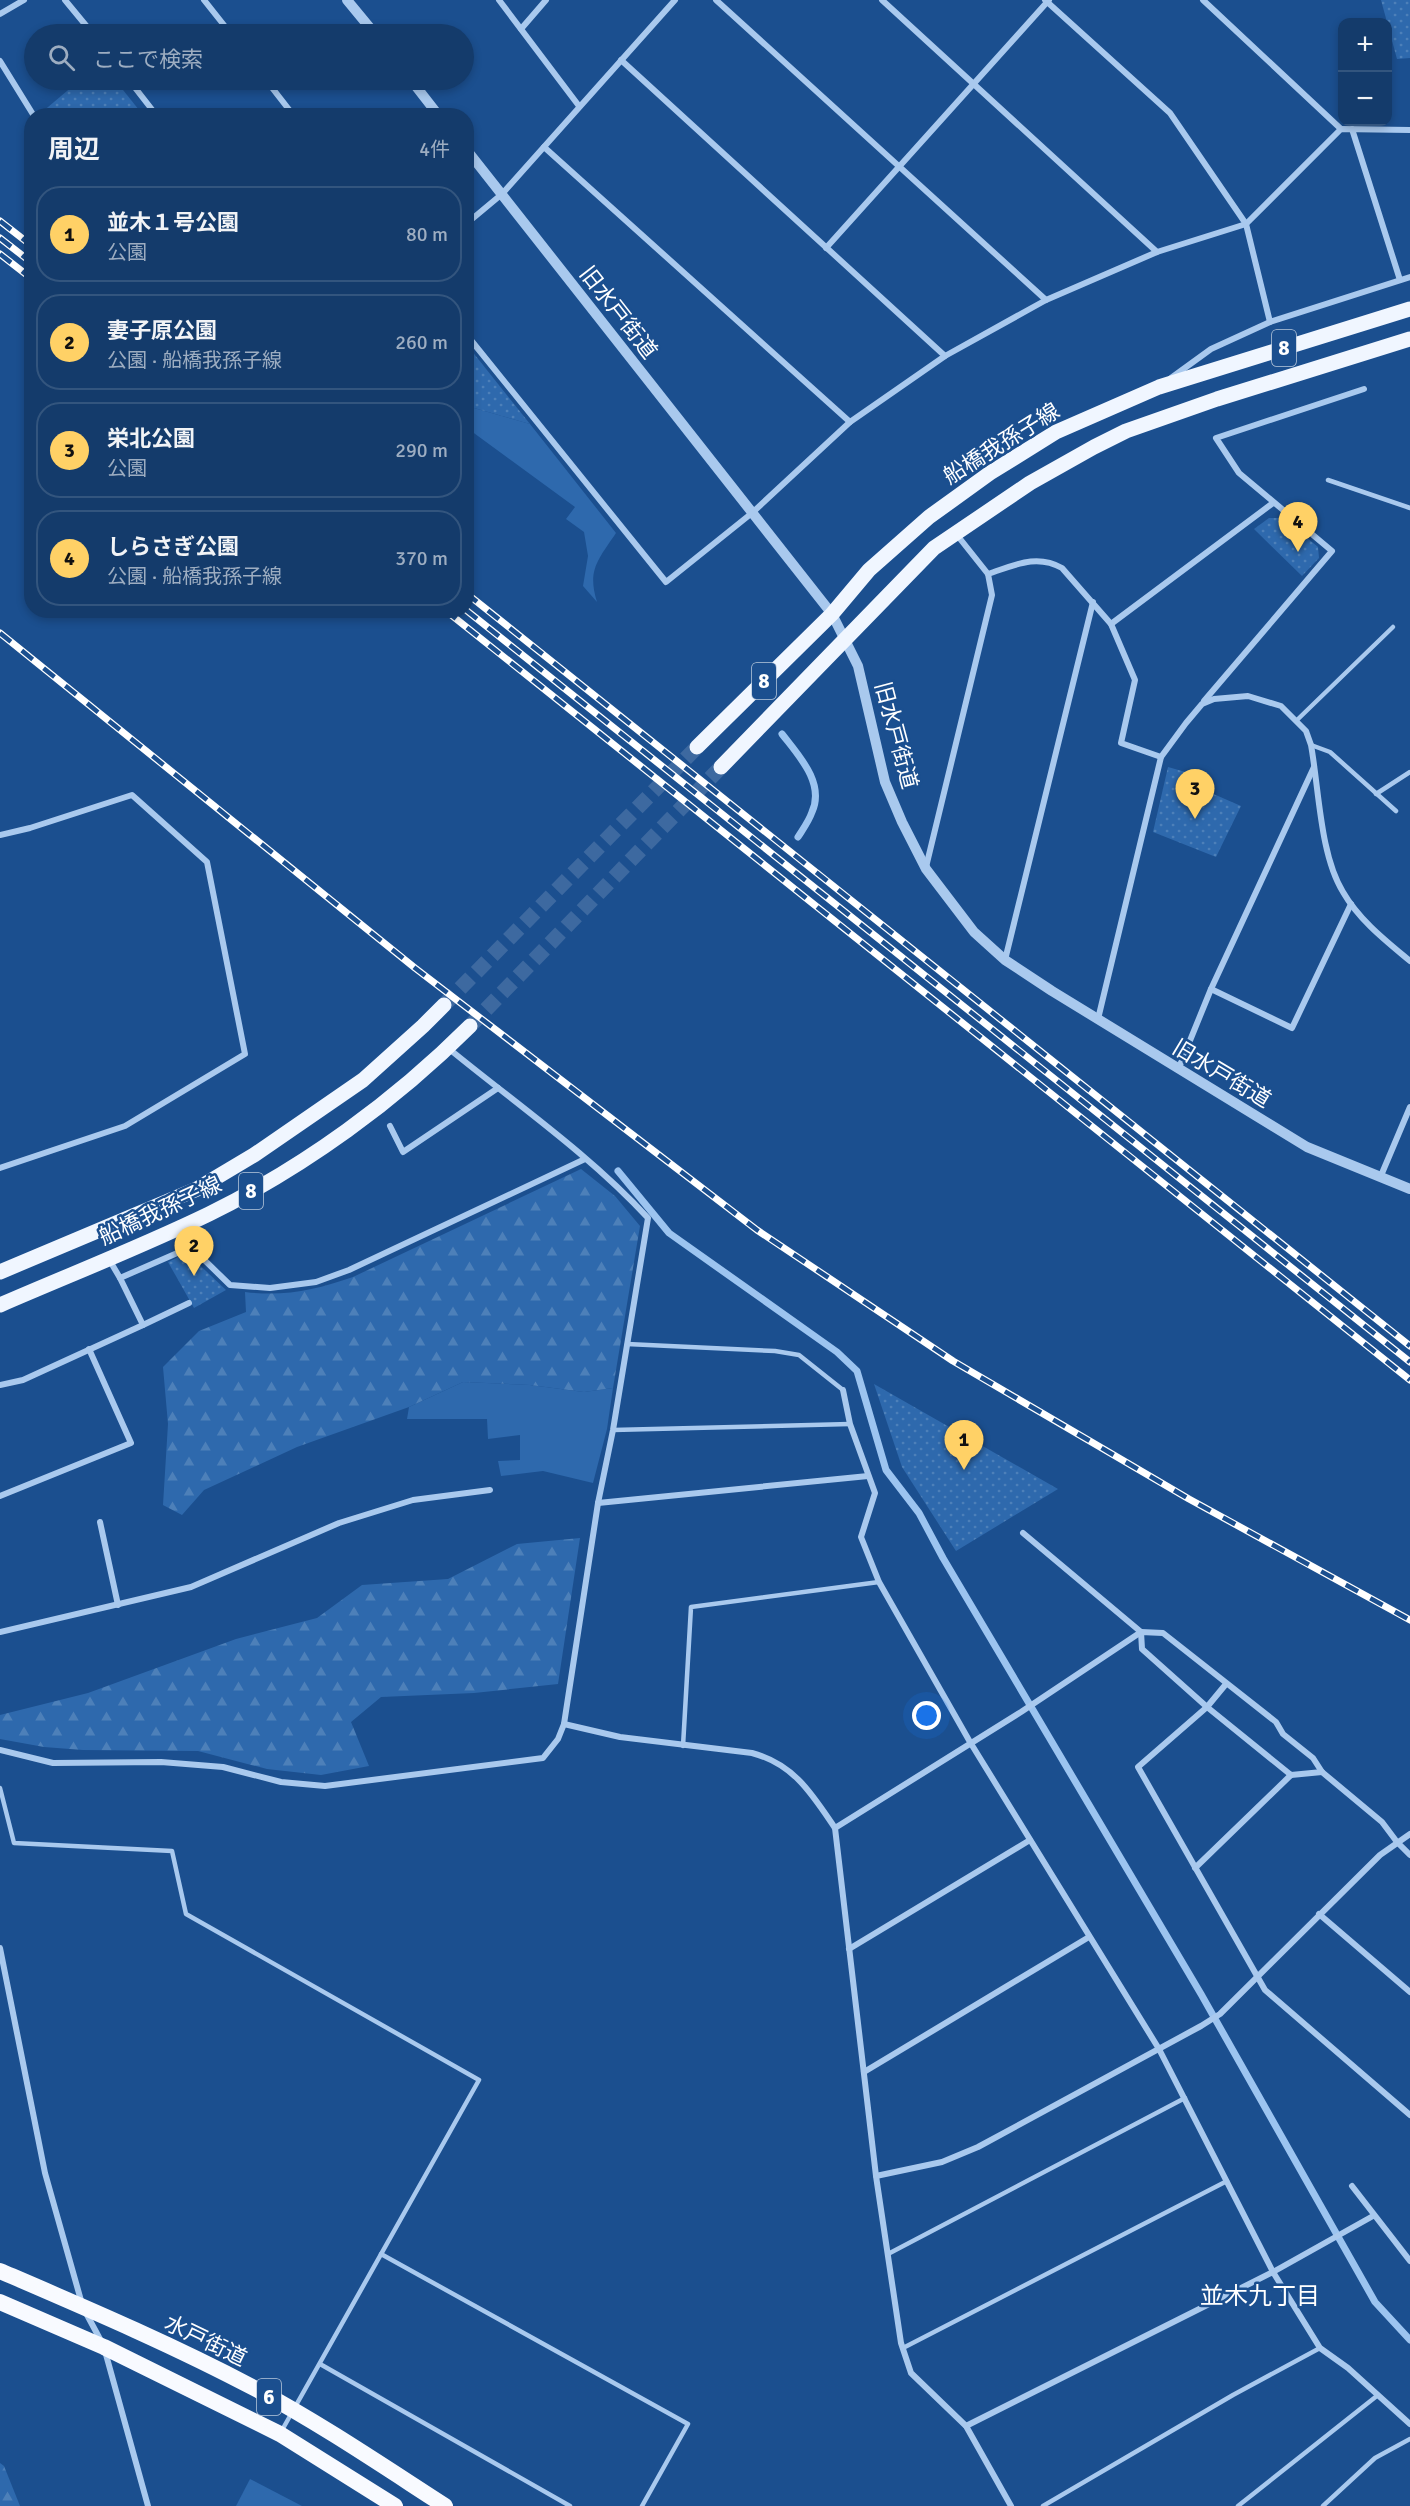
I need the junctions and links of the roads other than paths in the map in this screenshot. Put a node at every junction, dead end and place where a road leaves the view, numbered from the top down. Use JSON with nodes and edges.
{"nodes":[{"id":1,"x":24,"y":0,"type":"edge"},
{"id":2,"x":65,"y":0,"type":"edge"},
{"id":3,"x":204,"y":0,"type":"edge"},
{"id":4,"x":347,"y":0,"type":"edge"},
{"id":5,"x":499,"y":0,"type":"edge"},
{"id":6,"x":546,"y":0,"type":"edge"},
{"id":7,"x":675,"y":0,"type":"edge"},
{"id":8,"x":716,"y":0,"type":"edge"},
{"id":9,"x":882,"y":0,"type":"edge"},
{"id":10,"x":1203,"y":0,"type":"edge"},
{"id":11,"x":1047,"y":1,"type":"edge"},
{"id":12,"x":0,"y":14,"type":"edge"},
{"id":13,"x":85,"y":24,"type":"edge"},
{"id":14,"x":223,"y":24,"type":"edge"},
{"id":15,"x":367,"y":24,"type":"edge"},
{"id":16,"x":521,"y":29,"type":"junction"},
{"id":17,"x":621,"y":60,"type":"junction"},
{"id":18,"x":0,"y":61,"type":"edge"},
{"id":19,"x":975,"y":83,"type":"junction"},
{"id":20,"x":137,"y":90,"type":"edge"},
{"id":21,"x":274,"y":90,"type":"edge"},
{"id":22,"x":419,"y":90,"type":"edge"},
{"id":23,"x":579,"y":106,"type":"junction"},
{"id":24,"x":29,"y":108,"type":"edge"},
{"id":25,"x":151,"y":108,"type":"edge"},
{"id":26,"x":288,"y":108,"type":"edge"},
{"id":27,"x":434,"y":108,"type":"edge"},
{"id":28,"x":1341,"y":129,"type":"junction"},
{"id":29,"x":1352,"y":129,"type":"junction"},
{"id":30,"x":1410,"y":130,"type":"edge"},
{"id":31,"x":544,"y":147,"type":"junction"},
{"id":32,"x":474,"y":159,"type":"edge"},
{"id":33,"x":899,"y":166,"type":"junction"},
{"id":34,"x":502,"y":194,"type":"junction"},
{"id":35,"x":474,"y":217,"type":"edge"},
{"id":36,"x":1246,"y":224,"type":"junction"},
{"id":37,"x":826,"y":248,"type":"junction"},
{"id":38,"x":1157,"y":252,"type":"junction"},
{"id":39,"x":1410,"y":277,"type":"edge"},
{"id":40,"x":1400,"y":280,"type":"junction"},
{"id":41,"x":1046,"y":300,"type":"junction"},
{"id":42,"x":1410,"y":309,"type":"edge"},
{"id":43,"x":1269,"y":322,"type":"junction"},
{"id":44,"x":1410,"y":339,"type":"edge"},
{"id":45,"x":474,"y":344,"type":"edge"},
{"id":46,"x":945,"y":356,"type":"junction"},
{"id":47,"x":1159,"y":387,"type":"junction"},
{"id":48,"x":1364,"y":388,"type":"dead end"},
{"id":49,"x":850,"y":422,"type":"junction"},
{"id":50,"x":1328,"y":480,"type":"dead end"},
{"id":51,"x":1273,"y":503,"type":"junction"},
{"id":52,"x":1410,"y":508,"type":"edge"},
{"id":53,"x":753,"y":513,"type":"junction"},
{"id":54,"x":955,"y":532,"type":"junction"},
{"id":55,"x":988,"y":574,"type":"junction"},
{"id":56,"x":1093,"y":602,"type":"junction"},
{"id":57,"x":832,"y":615,"type":"junction"},
{"id":58,"x":1111,"y":624,"type":"junction"},
{"id":59,"x":1393,"y":627,"type":"dead end"},
{"id":60,"x":846,"y":641,"type":"junction"},
{"id":61,"x":1202,"y":704,"type":"junction"},
{"id":62,"x":1296,"y":722,"type":"junction"},
{"id":63,"x":1311,"y":745,"type":"junction"},
{"id":64,"x":697,"y":747,"type":"tunnel mouth"},
{"id":65,"x":1161,"y":757,"type":"junction"},
{"id":66,"x":1315,"y":766,"type":"junction"},
{"id":67,"x":721,"y":767,"type":"tunnel mouth"},
{"id":68,"x":1410,"y":772,"type":"edge"},
{"id":69,"x":1376,"y":794,"type":"junction"},
{"id":70,"x":1396,"y":811,"type":"dead end"},
{"id":71,"x":0,"y":835,"type":"edge"},
{"id":72,"x":926,"y":869,"type":"junction"},
{"id":73,"x":1351,"y":904,"type":"junction"},
{"id":74,"x":1005,"y":960,"type":"junction"},
{"id":75,"x":1410,"y":962,"type":"edge"},
{"id":76,"x":1211,"y":989,"type":"junction"},
{"id":77,"x":444,"y":1005,"type":"tunnel mouth"},
{"id":78,"x":1098,"y":1019,"type":"junction"},
{"id":79,"x":470,"y":1026,"type":"tunnel mouth"},
{"id":80,"x":448,"y":1048,"type":"junction"},
{"id":81,"x":1178,"y":1070,"type":"junction"},
{"id":82,"x":498,"y":1088,"type":"junction"},
{"id":83,"x":1410,"y":1107,"type":"edge"},
{"id":84,"x":390,"y":1126,"type":"dead end"},
{"id":85,"x":585,"y":1159,"type":"junction"},
{"id":86,"x":0,"y":1168,"type":"edge"},
{"id":87,"x":1380,"y":1178,"type":"junction"},
{"id":88,"x":1410,"y":1189,"type":"edge"},
{"id":89,"x":108,"y":1258,"type":"junction"},
{"id":90,"x":0,"y":1272,"type":"edge"},
{"id":91,"x":120,"y":1278,"type":"junction"},
{"id":92,"x":189,"y":1303,"type":"dead end"},
{"id":93,"x":0,"y":1305,"type":"edge"},
{"id":94,"x":143,"y":1325,"type":"junction"},
{"id":95,"x":627,"y":1344,"type":"junction"},
{"id":96,"x":89,"y":1349,"type":"junction"},
{"id":97,"x":0,"y":1384,"type":"edge"},
{"id":98,"x":843,"y":1390,"type":"joint"},
{"id":99,"x":850,"y":1424,"type":"junction"},
{"id":100,"x":613,"y":1430,"type":"junction"},
{"id":101,"x":868,"y":1476,"type":"junction"},
{"id":102,"x":490,"y":1490,"type":"dead end"},
{"id":103,"x":0,"y":1496,"type":"edge"},
{"id":104,"x":598,"y":1503,"type":"junction"},
{"id":105,"x":100,"y":1522,"type":"dead end"},
{"id":106,"x":1023,"y":1533,"type":"dead end"},
{"id":107,"x":879,"y":1582,"type":"junction"},
{"id":108,"x":118,"y":1605,"type":"junction"},
{"id":109,"x":0,"y":1632,"type":"edge"},
{"id":110,"x":1141,"y":1632,"type":"junction"},
{"id":111,"x":1226,"y":1684,"type":"junction"},
{"id":112,"x":1207,"y":1707,"type":"junction"},
{"id":113,"x":564,"y":1724,"type":"junction"},
{"id":114,"x":970,"y":1742,"type":"junction"},
{"id":115,"x":683,"y":1746,"type":"junction"},
{"id":116,"x":0,"y":1750,"type":"edge"},
{"id":117,"x":1322,"y":1772,"type":"junction"},
{"id":118,"x":1291,"y":1775,"type":"junction"},
{"id":119,"x":0,"y":1788,"type":"edge"},
{"id":120,"x":835,"y":1828,"type":"junction"},
{"id":121,"x":1410,"y":1834,"type":"edge"},
{"id":122,"x":1030,"y":1840,"type":"junction"},
{"id":123,"x":1397,"y":1842,"type":"junction"},
{"id":124,"x":1410,"y":1855,"type":"edge"},
{"id":125,"x":1195,"y":1868,"type":"junction"},
{"id":126,"x":1319,"y":1914,"type":"junction"},
{"id":127,"x":1089,"y":1937,"type":"junction"},
{"id":128,"x":0,"y":1948,"type":"edge"},
{"id":129,"x":849,"y":1949,"type":"junction"},
{"id":130,"x":1257,"y":1977,"type":"junction"},
{"id":131,"x":1410,"y":1992,"type":"edge"},
{"id":132,"x":1159,"y":2049,"type":"junction"},
{"id":133,"x":864,"y":2072,"type":"junction"},
{"id":134,"x":1185,"y":2098,"type":"junction"},
{"id":135,"x":1410,"y":2115,"type":"edge"},
{"id":136,"x":876,"y":2176,"type":"junction"},
{"id":137,"x":1227,"y":2181,"type":"junction"},
{"id":138,"x":1352,"y":2186,"type":"dead end"},
{"id":139,"x":1373,"y":2216,"type":"junction"},
{"id":140,"x":381,"y":2254,"type":"junction"},
{"id":141,"x":888,"y":2254,"type":"junction"},
{"id":142,"x":1410,"y":2261,"type":"edge"},
{"id":143,"x":0,"y":2271,"type":"edge"},
{"id":144,"x":1273,"y":2272,"type":"junction"},
{"id":145,"x":0,"y":2302,"type":"edge"},
{"id":146,"x":83,"y":2306,"type":"junction"},
{"id":147,"x":104,"y":2347,"type":"junction"},
{"id":148,"x":903,"y":2348,"type":"junction"},
{"id":149,"x":1320,"y":2348,"type":"junction"},
{"id":150,"x":320,"y":2364,"type":"junction"},
{"id":151,"x":1377,"y":2394,"type":"junction"},
{"id":152,"x":294,"y":2410,"type":"junction"},
{"id":153,"x":1410,"y":2424,"type":"edge"},
{"id":154,"x":966,"y":2426,"type":"junction"},
{"id":155,"x":280,"y":2434,"type":"junction"},
{"id":156,"x":1410,"y":2439,"type":"edge"},
{"id":157,"x":148,"y":2506,"type":"edge"},
{"id":158,"x":395,"y":2506,"type":"edge"},
{"id":159,"x":445,"y":2506,"type":"edge"},
{"id":160,"x":570,"y":2506,"type":"edge"},
{"id":161,"x":642,"y":2506,"type":"edge"},
{"id":162,"x":1011,"y":2506,"type":"edge"},
{"id":163,"x":1042,"y":2506,"type":"edge"},
{"id":164,"x":1238,"y":2506,"type":"edge"},
{"id":165,"x":1323,"y":2506,"type":"edge"}],
"edges":[{"from":1,"to":12,"type":"street"},
{"from":2,"to":13,"type":"street"},
{"from":3,"to":14,"type":"street"},
{"from":4,"to":15,"type":"street"},
{"from":5,"to":16,"type":"street"},
{"from":6,"to":16,"type":"street"},
{"from":7,"to":17,"type":"street"},
{"from":8,"to":33,"type":"street"},
{"from":9,"to":19,"type":"street"},
{"from":10,"to":28,"type":"street"},
{"from":11,"to":19,"type":"street"},
{"from":11,"to":36,"type":"street"},
{"from":16,"to":23,"type":"street"},
{"from":17,"to":23,"type":"street"},
{"from":17,"to":37,"type":"street"},
{"from":18,"to":24,"type":"street"},
{"from":19,"to":33,"type":"street"},
{"from":19,"to":38,"type":"street"},
{"from":20,"to":25,"type":"street"},
{"from":21,"to":26,"type":"street"},
{"from":22,"to":27,"type":"street"},
{"from":23,"to":31,"type":"street"},
{"from":28,"to":29,"type":"street"},
{"from":28,"to":36,"type":"street"},
{"from":29,"to":30,"type":"street"},
{"from":29,"to":40,"type":"street"},
{"from":31,"to":34,"type":"street"},
{"from":31,"to":49,"type":"street"},
{"from":32,"to":34,"type":"street","name":"旧水戸街道"},
{"from":33,"to":37,"type":"street"},
{"from":33,"to":41,"type":"street"},
{"from":34,"to":35,"type":"street"},
{"from":34,"to":53,"type":"street","name":"旧水戸街道"},
{"from":36,"to":38,"type":"street"},
{"from":36,"to":43,"type":"street"},
{"from":37,"to":46,"type":"street"},
{"from":38,"to":41,"type":"street"},
{"from":39,"to":40,"type":"street"},
{"from":40,"to":43,"type":"street"},
{"from":41,"to":46,"type":"street"},
{"from":42,"to":47,"type":"main road","name":"船橋我孫子線","number":"8"},
{"from":43,"to":47,"type":"street"},
{"from":44,"to":54,"type":"main road","number":"8"},
{"from":45,"to":53,"type":"street"},
{"from":46,"to":49,"type":"street"},
{"from":47,"to":57,"type":"main road","name":"船橋我孫子線","number":"8"},
{"from":48,"to":51,"type":"street"},
{"from":49,"to":53,"type":"street"},
{"from":50,"to":52,"type":"lane"},
{"from":51,"to":58,"type":"street"},
{"from":51,"to":61,"type":"street"},
{"from":53,"to":57,"type":"street","name":"旧水戸街道"},
{"from":54,"to":55,"type":"street"},
{"from":54,"to":60,"type":"main road","number":"8"},
{"from":55,"to":56,"type":"street"},
{"from":55,"to":72,"type":"street"},
{"from":56,"to":58,"type":"street"},
{"from":56,"to":74,"type":"street"},
{"from":57,"to":60,"type":"street","name":"旧水戸街道"},
{"from":57,"to":64,"type":"main road","name":"船橋我孫子線","number":"8"},
{"from":58,"to":65,"type":"street"},
{"from":59,"to":62,"type":"lane"},
{"from":60,"to":67,"type":"main road","number":"8"},
{"from":60,"to":72,"type":"street","name":"旧水戸街道"},
{"from":61,"to":62,"type":"street"},
{"from":61,"to":65,"type":"street"},
{"from":62,"to":63,"type":"street"},
{"from":63,"to":66,"type":"street"},
{"from":63,"to":69,"type":"lane"},
{"from":65,"to":78,"type":"street"},
{"from":66,"to":73,"type":"street"},
{"from":66,"to":76,"type":"street"},
{"from":68,"to":69,"type":"lane"},
{"from":69,"to":70,"type":"lane"},
{"from":71,"to":86,"type":"street"},
{"from":72,"to":74,"type":"street","name":"旧水戸街道"},
{"from":73,"to":75,"type":"street"},
{"from":73,"to":76,"type":"street"},
{"from":74,"to":78,"type":"street","name":"旧水戸街道"},
{"from":76,"to":81,"type":"street"},
{"from":77,"to":90,"type":"main road","name":"船橋我孫子線","number":"8"},
{"from":78,"to":81,"type":"street","name":"旧水戸街道"},
{"from":79,"to":80,"type":"main road","name":"船橋我孫子線","number":"8"},
{"from":80,"to":82,"type":"street"},
{"from":80,"to":89,"type":"main road","name":"船橋我孫子線","number":"8"},
{"from":81,"to":87,"type":"street","name":"旧水戸街道"},
{"from":82,"to":84,"type":"street"},
{"from":82,"to":85,"type":"street"},
{"from":83,"to":87,"type":"street"},
{"from":85,"to":91,"type":"street"},
{"from":85,"to":95,"type":"street"},
{"from":87,"to":88,"type":"street","name":"旧水戸街道"},
{"from":89,"to":91,"type":"street"},
{"from":89,"to":93,"type":"main road","name":"船橋我孫子線","number":"8"},
{"from":91,"to":94,"type":"street"},
{"from":92,"to":94,"type":"street"},
{"from":94,"to":96,"type":"street"},
{"from":95,"to":98,"type":"lane"},
{"from":95,"to":100,"type":"street"},
{"from":96,"to":97,"type":"street"},
{"from":96,"to":103,"type":"street"},
{"from":98,"to":99,"type":"street"},
{"from":99,"to":100,"type":"lane"},
{"from":99,"to":101,"type":"street"},
{"from":100,"to":104,"type":"street"},
{"from":101,"to":104,"type":"street"},
{"from":101,"to":107,"type":"street"},
{"from":102,"to":108,"type":"street"},
{"from":104,"to":113,"type":"street"},
{"from":105,"to":108,"type":"street"},
{"from":106,"to":110,"type":"street"},
{"from":107,"to":114,"type":"street"},
{"from":107,"to":115,"type":"lane"},
{"from":108,"to":109,"type":"street"},
{"from":110,"to":111,"type":"street"},
{"from":110,"to":112,"type":"street"},
{"from":110,"to":114,"type":"street"},
{"from":111,"to":112,"type":"street"},
{"from":111,"to":117,"type":"street"},
{"from":112,"to":118,"type":"street"},
{"from":112,"to":125,"type":"street"},
{"from":113,"to":115,"type":"street"},
{"from":113,"to":116,"type":"street"},
{"from":114,"to":120,"type":"street"},
{"from":114,"to":122,"type":"street"},
{"from":115,"to":120,"type":"street"},
{"from":117,"to":118,"type":"street"},
{"from":117,"to":123,"type":"street"},
{"from":118,"to":125,"type":"street"},
{"from":119,"to":140,"type":"lane"},
{"from":120,"to":129,"type":"street"},
{"from":121,"to":123,"type":"street"},
{"from":122,"to":127,"type":"street"},
{"from":122,"to":129,"type":"street"},
{"from":123,"to":124,"type":"street"},
{"from":123,"to":126,"type":"street"},
{"from":125,"to":130,"type":"street"},
{"from":126,"to":130,"type":"street"},
{"from":126,"to":131,"type":"street"},
{"from":127,"to":132,"type":"street"},
{"from":127,"to":133,"type":"street"},
{"from":128,"to":146,"type":"street"},
{"from":129,"to":133,"type":"street"},
{"from":130,"to":132,"type":"street"},
{"from":130,"to":135,"type":"street"},
{"from":132,"to":134,"type":"street"},
{"from":132,"to":136,"type":"street"},
{"from":133,"to":136,"type":"street"},
{"from":134,"to":137,"type":"street"},
{"from":134,"to":141,"type":"lane"},
{"from":136,"to":141,"type":"street"},
{"from":137,"to":144,"type":"street"},
{"from":137,"to":148,"type":"lane"},
{"from":138,"to":139,"type":"street"},
{"from":139,"to":142,"type":"street"},
{"from":139,"to":144,"type":"street"},
{"from":140,"to":150,"type":"lane"},
{"from":140,"to":161,"type":"lane"},
{"from":141,"to":148,"type":"street"},
{"from":143,"to":146,"type":"highway","name":"水戸街道","number":"6"},
{"from":144,"to":149,"type":"street"},
{"from":144,"to":154,"type":"street"},
{"from":145,"to":147,"type":"highway","number":"6"},
{"from":146,"to":147,"type":"street"},
{"from":146,"to":152,"type":"highway","name":"水戸街道","number":"6"},
{"from":147,"to":155,"type":"highway","number":"6"},
{"from":147,"to":157,"type":"street"},
{"from":148,"to":154,"type":"street"},
{"from":149,"to":151,"type":"street"},
{"from":149,"to":163,"type":"lane"},
{"from":150,"to":152,"type":"lane"},
{"from":150,"to":160,"type":"lane"},
{"from":151,"to":153,"type":"street"},
{"from":151,"to":164,"type":"lane"},
{"from":152,"to":155,"type":"lane"},
{"from":152,"to":159,"type":"highway","name":"水戸街道","number":"6"},
{"from":154,"to":162,"type":"street"},
{"from":155,"to":158,"type":"highway","number":"6"},
{"from":156,"to":165,"type":"lane"}]}
